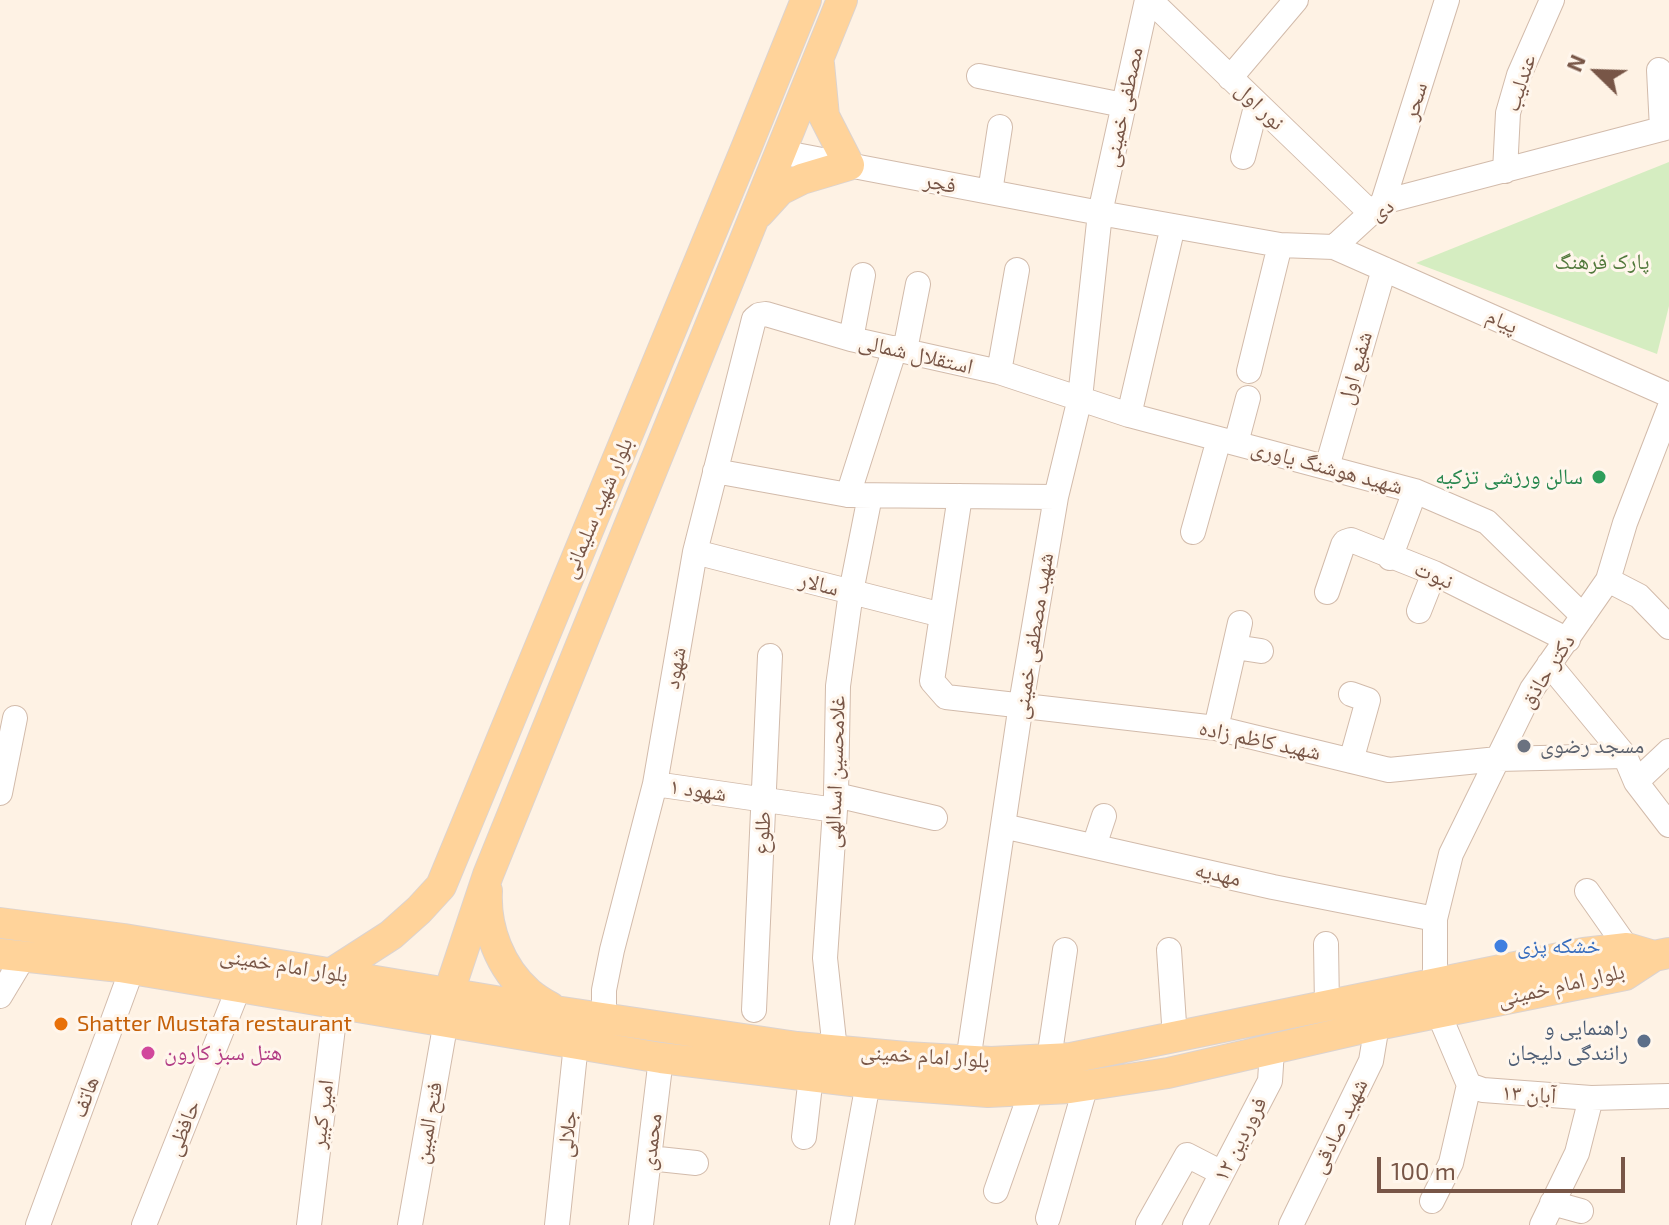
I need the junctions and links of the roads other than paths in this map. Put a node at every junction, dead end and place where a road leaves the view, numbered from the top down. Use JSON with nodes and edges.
{"nodes":[{"id":1,"x":806,"y":0,"type":"edge"},
{"id":2,"x":842,"y":0,"type":"edge"},
{"id":3,"x":1148,"y":0,"type":"edge"},
{"id":4,"x":1296,"y":0,"type":"edge"},
{"id":5,"x":1447,"y":0,"type":"edge"},
{"id":6,"x":1552,"y":0,"type":"edge"},
{"id":7,"x":819,"y":57,"type":"junction"},
{"id":8,"x":1659,"y":70,"type":"dead end"},
{"id":9,"x":979,"y":76,"type":"dead end"},
{"id":10,"x":1230,"y":78,"type":"junction"},
{"id":11,"x":1257,"y":103,"type":"junction"},
{"id":12,"x":1123,"y":105,"type":"junction"},
{"id":13,"x":1000,"y":127,"type":"dead end"},
{"id":14,"x":1665,"y":128,"type":"edge"},
{"id":15,"x":747,"y":146,"type":"junction"},
{"id":16,"x":780,"y":152,"type":"junction"},
{"id":17,"x":1243,"y":157,"type":"dead end"},
{"id":18,"x":849,"y":165,"type":"junction"},
{"id":19,"x":1505,"y":171,"type":"junction"},
{"id":20,"x":990,"y":192,"type":"junction"},
{"id":21,"x":1377,"y":208,"type":"junction"},
{"id":22,"x":1100,"y":213,"type":"junction"},
{"id":23,"x":752,"y":221,"type":"junction"},
{"id":24,"x":1173,"y":226,"type":"junction"},
{"id":25,"x":1280,"y":245,"type":"junction"},
{"id":26,"x":1334,"y":247,"type":"junction"},
{"id":27,"x":1384,"y":269,"type":"junction"},
{"id":28,"x":1017,"y":270,"type":"dead end"},
{"id":29,"x":863,"y":275,"type":"dead end"},
{"id":30,"x":918,"y":284,"type":"dead end"},
{"id":31,"x":754,"y":319,"type":"joint"},
{"id":32,"x":851,"y":339,"type":"junction"},
{"id":33,"x":900,"y":349,"type":"junction"},
{"id":34,"x":1249,"y":371,"type":"dead end"},
{"id":35,"x":999,"y":372,"type":"junction"},
{"id":36,"x":1669,"y":395,"type":"edge"},
{"id":37,"x":1080,"y":398,"type":"junction"},
{"id":38,"x":1248,"y":398,"type":"dead end"},
{"id":39,"x":1669,"y":409,"type":"edge"},
{"id":40,"x":1129,"y":415,"type":"junction"},
{"id":41,"x":1228,"y":441,"type":"junction"},
{"id":42,"x":1327,"y":467,"type":"junction"},
{"id":43,"x":715,"y":471,"type":"junction"},
{"id":44,"x":1415,"y":491,"type":"junction"},
{"id":45,"x":859,"y":496,"type":"junction"},
{"id":46,"x":960,"y":496,"type":"junction"},
{"id":47,"x":1056,"y":497,"type":"junction"},
{"id":48,"x":1193,"y":532,"type":"dead end"},
{"id":49,"x":695,"y":552,"type":"junction"},
{"id":50,"x":1390,"y":558,"type":"junction"},
{"id":51,"x":1434,"y":573,"type":"junction"},
{"id":52,"x":1608,"y":580,"type":"junction"},
{"id":53,"x":851,"y":592,"type":"junction"},
{"id":54,"x":1327,"y":592,"type":"dead end"},
{"id":55,"x":1419,"y":611,"type":"dead end"},
{"id":56,"x":942,"y":615,"type":"junction"},
{"id":57,"x":1583,"y":616,"type":"junction"},
{"id":58,"x":1669,"y":627,"type":"edge"},
{"id":59,"x":1568,"y":640,"type":"junction"},
{"id":60,"x":1261,"y":651,"type":"dead end"},
{"id":61,"x":770,"y":656,"type":"dead end"},
{"id":62,"x":1549,"y":664,"type":"junction"},
{"id":63,"x":1351,"y":694,"type":"dead end"},
{"id":64,"x":1021,"y":704,"type":"junction"},
{"id":65,"x":15,"y":718,"type":"dead end"},
{"id":66,"x":1216,"y":728,"type":"junction"},
{"id":67,"x":1669,"y":751,"type":"edge"},
{"id":68,"x":1625,"y":756,"type":"junction"},
{"id":69,"x":1498,"y":759,"type":"junction"},
{"id":70,"x":1351,"y":761,"type":"junction"},
{"id":71,"x":1636,"y":782,"type":"junction"},
{"id":72,"x":655,"y":784,"type":"junction"},
{"id":73,"x":0,"y":793,"type":"edge"},
{"id":74,"x":763,"y":800,"type":"junction"},
{"id":75,"x":836,"y":803,"type":"junction"},
{"id":76,"x":1104,"y":816,"type":"dead end"},
{"id":77,"x":935,"y":818,"type":"dead end"},
{"id":78,"x":1669,"y":825,"type":"edge"},
{"id":79,"x":1003,"y":826,"type":"junction"},
{"id":80,"x":1094,"y":846,"type":"junction"},
{"id":81,"x":488,"y":875,"type":"junction"},
{"id":82,"x":1587,"y":891,"type":"dead end"},
{"id":83,"x":1435,"y":919,"type":"junction"},
{"id":84,"x":0,"y":923,"type":"edge"},
{"id":85,"x":1326,"y":944,"type":"dead end"},
{"id":86,"x":1065,"y":950,"type":"dead end"},
{"id":87,"x":1169,"y":950,"type":"dead end"},
{"id":88,"x":1650,"y":952,"type":"edge"},
{"id":89,"x":12,"y":955,"type":"edge"},
{"id":90,"x":132,"y":969,"type":"junction"},
{"id":91,"x":332,"y":973,"type":"junction"},
{"id":92,"x":239,"y":987,"type":"junction"},
{"id":93,"x":0,"y":996,"type":"edge"},
{"id":94,"x":1437,"y":998,"type":"junction"},
{"id":95,"x":336,"y":1003,"type":"junction"},
{"id":96,"x":447,"y":1006,"type":"junction"},
{"id":97,"x":1327,"y":1007,"type":"junction"},
{"id":98,"x":754,"y":1010,"type":"dead end"},
{"id":99,"x":555,"y":1011,"type":"junction"},
{"id":100,"x":604,"y":1018,"type":"junction"},
{"id":101,"x":1377,"y":1025,"type":"junction"},
{"id":102,"x":1175,"y":1038,"type":"junction"},
{"id":103,"x":576,"y":1044,"type":"junction"},
{"id":104,"x":835,"y":1050,"type":"junction"},
{"id":105,"x":1272,"y":1050,"type":"junction"},
{"id":106,"x":661,"y":1058,"type":"junction"},
{"id":107,"x":1049,"y":1059,"type":"junction"},
{"id":108,"x":968,"y":1061,"type":"junction"},
{"id":109,"x":811,"y":1076,"type":"junction"},
{"id":110,"x":868,"y":1083,"type":"junction"},
{"id":111,"x":1086,"y":1085,"type":"junction"},
{"id":112,"x":1469,"y":1085,"type":"junction"},
{"id":113,"x":1032,"y":1089,"type":"junction"},
{"id":114,"x":1669,"y":1096,"type":"edge"},
{"id":115,"x":1591,"y":1098,"type":"junction"},
{"id":116,"x":804,"y":1137,"type":"dead end"},
{"id":117,"x":649,"y":1158,"type":"junction"},
{"id":118,"x":696,"y":1163,"type":"dead end"},
{"id":119,"x":1222,"y":1173,"type":"junction"},
{"id":120,"x":996,"y":1191,"type":"dead end"},
{"id":121,"x":1432,"y":1201,"type":"dead end"},
{"id":122,"x":1581,"y":1211,"type":"dead end"},
{"id":123,"x":1547,"y":1214,"type":"edge"},
{"id":124,"x":1048,"y":1218,"type":"dead end"},
{"id":125,"x":1148,"y":1224,"type":"edge"},
{"id":126,"x":38,"y":1225,"type":"edge"},
{"id":127,"x":144,"y":1225,"type":"edge"},
{"id":128,"x":309,"y":1225,"type":"edge"},
{"id":129,"x":410,"y":1225,"type":"edge"},
{"id":130,"x":557,"y":1225,"type":"edge"},
{"id":131,"x":641,"y":1225,"type":"edge"},
{"id":132,"x":842,"y":1225,"type":"edge"},
{"id":133,"x":1195,"y":1225,"type":"edge"},
{"id":134,"x":1291,"y":1225,"type":"edge"}],
"edges":[{"from":1,"to":15,"type":"main road","name":"بلوار شهید سلیمانی"},
{"from":2,"to":7,"type":"main road","name":"بلوار شهید سلیمانی"},
{"from":3,"to":10,"type":"street","name":"نور اول"},
{"from":3,"to":12,"type":"street","name":"مصطفی خمینی"},
{"from":4,"to":10,"type":"street"},
{"from":5,"to":21,"type":"street","name":"سحر"},
{"from":6,"to":19,"type":"street","name":"عندلیب"},
{"from":7,"to":16,"type":"main road","name":"بلوار شهید سلیمانی"},
{"from":7,"to":18,"type":"main road"},
{"from":8,"to":14,"type":"street"},
{"from":9,"to":12,"type":"street"},
{"from":10,"to":11,"type":"street","name":"نور اول"},
{"from":11,"to":17,"type":"street"},
{"from":11,"to":21,"type":"street","name":"نور اول"},
{"from":12,"to":22,"type":"street","name":"مصطفی خمینی"},
{"from":13,"to":20,"type":"street"},
{"from":14,"to":19,"type":"street","name":"دی"},
{"from":15,"to":16,"type":"main road"},
{"from":15,"to":91,"type":"main road","name":"بلوار شهید سلیمانی"},
{"from":16,"to":18,"type":"street","name":"فجر"},
{"from":16,"to":23,"type":"main road","name":"بلوار شهید سلیمانی"},
{"from":18,"to":20,"type":"street","name":"فجر"},
{"from":18,"to":23,"type":"main road"},
{"from":19,"to":21,"type":"street","name":"دی"},
{"from":20,"to":22,"type":"street","name":"فجر"},
{"from":21,"to":26,"type":"street","name":"دی"},
{"from":22,"to":24,"type":"street"},
{"from":22,"to":37,"type":"street","name":"شهید مصطفی خمینی"},
{"from":23,"to":81,"type":"main road","name":"بلوار شهید سلیمانی"},
{"from":24,"to":25,"type":"street"},
{"from":24,"to":40,"type":"street"},
{"from":25,"to":26,"type":"street"},
{"from":25,"to":34,"type":"street"},
{"from":26,"to":27,"type":"street","name":"پیام"},
{"from":27,"to":36,"type":"street","name":"پیام"},
{"from":27,"to":42,"type":"street","name":"شفیع اول"},
{"from":28,"to":35,"type":"street"},
{"from":29,"to":32,"type":"street"},
{"from":30,"to":33,"type":"street","name":"غلامحسین اسدالهی"},
{"from":31,"to":32,"type":"street","name":"استقلال شمالی"},
{"from":31,"to":43,"type":"street","name":"شهود"},
{"from":32,"to":33,"type":"street","name":"استقلال شمالی"},
{"from":33,"to":35,"type":"street","name":"استقلال شمالی"},
{"from":33,"to":45,"type":"street","name":"غلامحسین اسدالهی"},
{"from":35,"to":37,"type":"street","name":"استقلال شمالی"},
{"from":37,"to":40,"type":"street","name":"شهید هوشنگ یاوری"},
{"from":37,"to":47,"type":"street","name":"شهید مصطفی خمینی"},
{"from":38,"to":41,"type":"street"},
{"from":39,"to":52,"type":"street","name":"دکتر حاذق"},
{"from":40,"to":41,"type":"street","name":"شهید هوشنگ یاوری"},
{"from":41,"to":42,"type":"street","name":"شهید هوشنگ یاوری"},
{"from":41,"to":48,"type":"street"},
{"from":42,"to":44,"type":"street","name":"شهید هوشنگ یاوری"},
{"from":43,"to":45,"type":"street"},
{"from":43,"to":49,"type":"street","name":"شهود"},
{"from":44,"to":50,"type":"street"},
{"from":44,"to":57,"type":"street","name":"شهید هوشنگ یاوری"},
{"from":45,"to":46,"type":"street"},
{"from":45,"to":53,"type":"street","name":"غلامحسین اسدالهی"},
{"from":46,"to":47,"type":"street"},
{"from":46,"to":56,"type":"street","name":"شهید کاظم زاده"},
{"from":47,"to":64,"type":"street","name":"شهید مصطفی خمینی"},
{"from":49,"to":53,"type":"street","name":"سالار"},
{"from":49,"to":72,"type":"street","name":"شهود"},
{"from":50,"to":51,"type":"street","name":"نبوت"},
{"from":50,"to":54,"type":"street","name":"نبوت"},
{"from":51,"to":55,"type":"street"},
{"from":51,"to":59,"type":"street","name":"نبوت"},
{"from":52,"to":57,"type":"street","name":"دکتر حاذق"},
{"from":52,"to":58,"type":"street"},
{"from":53,"to":56,"type":"street","name":"سالار"},
{"from":53,"to":75,"type":"street","name":"غلامحسین اسدالهی"},
{"from":56,"to":64,"type":"street","name":"شهید کاظم زاده"},
{"from":57,"to":59,"type":"street","name":"دکتر حاذق"},
{"from":59,"to":62,"type":"street","name":"دکتر حاذق"},
{"from":60,"to":66,"type":"street"},
{"from":61,"to":74,"type":"street","name":"طلوع"},
{"from":62,"to":68,"type":"street"},
{"from":62,"to":69,"type":"street","name":"دکتر حاذق"},
{"from":63,"to":70,"type":"street"},
{"from":64,"to":66,"type":"street","name":"شهید کاظم زاده"},
{"from":64,"to":79,"type":"street","name":"شهید مصطفی خمینی"},
{"from":65,"to":73,"type":"street"},
{"from":66,"to":70,"type":"street","name":"شهید کاظم زاده"},
{"from":67,"to":71,"type":"street"},
{"from":68,"to":69,"type":"street"},
{"from":68,"to":71,"type":"street"},
{"from":69,"to":70,"type":"street","name":"شهید کاظم زاده"},
{"from":69,"to":83,"type":"street","name":"دکتر حاذق"},
{"from":71,"to":78,"type":"street"},
{"from":72,"to":74,"type":"street","name":"شهود ۱"},
{"from":72,"to":100,"type":"street","name":"شهود"},
{"from":74,"to":75,"type":"street","name":"شهود ۱"},
{"from":74,"to":98,"type":"street","name":"طلوع"},
{"from":75,"to":77,"type":"street","name":"شهود ۱"},
{"from":75,"to":104,"type":"street","name":"غلامحسین اسدالهی"},
{"from":76,"to":80,"type":"street"},
{"from":79,"to":80,"type":"street","name":"مهدیه"},
{"from":79,"to":108,"type":"street","name":"شهید مصطفی خمینی"},
{"from":80,"to":83,"type":"street","name":"مهدیه"},
{"from":81,"to":96,"type":"main road","name":"بلوار شهید سلیمانی"},
{"from":81,"to":99,"type":"main road"},
{"from":82,"to":88,"type":"street"},
{"from":83,"to":94,"type":"street","name":"دکتر حاذق"},
{"from":84,"to":91,"type":"main road","name":"بلوار امام خمینی"},
{"from":85,"to":97,"type":"street"},
{"from":86,"to":107,"type":"street"},
{"from":87,"to":102,"type":"street"},
{"from":88,"to":94,"type":"main road","name":"بلوار امام خمینی"},
{"from":89,"to":90,"type":"main road","name":"بلوار امام خمینی"},
{"from":89,"to":93,"type":"street"},
{"from":90,"to":92,"type":"main road","name":"بلوار امام خمینی"},
{"from":90,"to":126,"type":"street","name":"هاتف"},
{"from":91,"to":96,"type":"main road","name":"بلوار امام خمینی"},
{"from":92,"to":95,"type":"main road","name":"بلوار امام خمینی"},
{"from":92,"to":127,"type":"street","name":"حافظی"},
{"from":94,"to":97,"type":"main road","name":"بلوار امام خمینی"},
{"from":94,"to":101,"type":"main road","name":"بلوار امام خمینی"},
{"from":94,"to":112,"type":"street"},
{"from":95,"to":96,"type":"main road","name":"بلوار امام خمینی"},
{"from":95,"to":128,"type":"street","name":"امیر کبیر"},
{"from":96,"to":99,"type":"main road","name":"بلوار امام خمینی"},
{"from":96,"to":103,"type":"main road","name":"بلوار امام خمینی"},
{"from":96,"to":129,"type":"street","name":"فتح المبین"},
{"from":97,"to":102,"type":"main road","name":"بلوار امام خمینی"},
{"from":99,"to":100,"type":"main road","name":"بلوار امام خمینی"},
{"from":100,"to":104,"type":"main road","name":"بلوار امام خمینی"},
{"from":101,"to":105,"type":"main road","name":"بلوار امام خمینی"},
{"from":101,"to":134,"type":"street","name":"شهید صادقی"},
{"from":102,"to":107,"type":"main road","name":"بلوار امام خمینی"},
{"from":103,"to":106,"type":"main road","name":"بلوار امام خمینی"},
{"from":103,"to":130,"type":"street","name":"جلالی"},
{"from":104,"to":108,"type":"main road","name":"بلوار امام خمینی"},
{"from":105,"to":111,"type":"main road","name":"بلوار امام خمینی"},
{"from":105,"to":119,"type":"street","name":"۱۲ فروردین"},
{"from":106,"to":109,"type":"main road","name":"بلوار امام خمینی"},
{"from":106,"to":117,"type":"street","name":"محمدی"},
{"from":107,"to":108,"type":"main road","name":"بلوار امام خمینی"},
{"from":109,"to":110,"type":"main road","name":"بلوار امام خمینی"},
{"from":109,"to":116,"type":"street"},
{"from":110,"to":113,"type":"main road","name":"بلوار امام خمینی"},
{"from":110,"to":132,"type":"street"},
{"from":111,"to":113,"type":"main road","name":"بلوار امام خمینی"},
{"from":111,"to":124,"type":"street"},
{"from":112,"to":115,"type":"street","name":"۱۳ آبان"},
{"from":112,"to":121,"type":"street"},
{"from":113,"to":120,"type":"street"},
{"from":114,"to":115,"type":"street","name":"۱۳ آبان"},
{"from":115,"to":123,"type":"street"},
{"from":117,"to":118,"type":"street"},
{"from":117,"to":131,"type":"street","name":"محمدی"},
{"from":119,"to":125,"type":"street"},
{"from":119,"to":133,"type":"street","name":"۱۲ فروردین"},
{"from":122,"to":123,"type":"street"}]}
